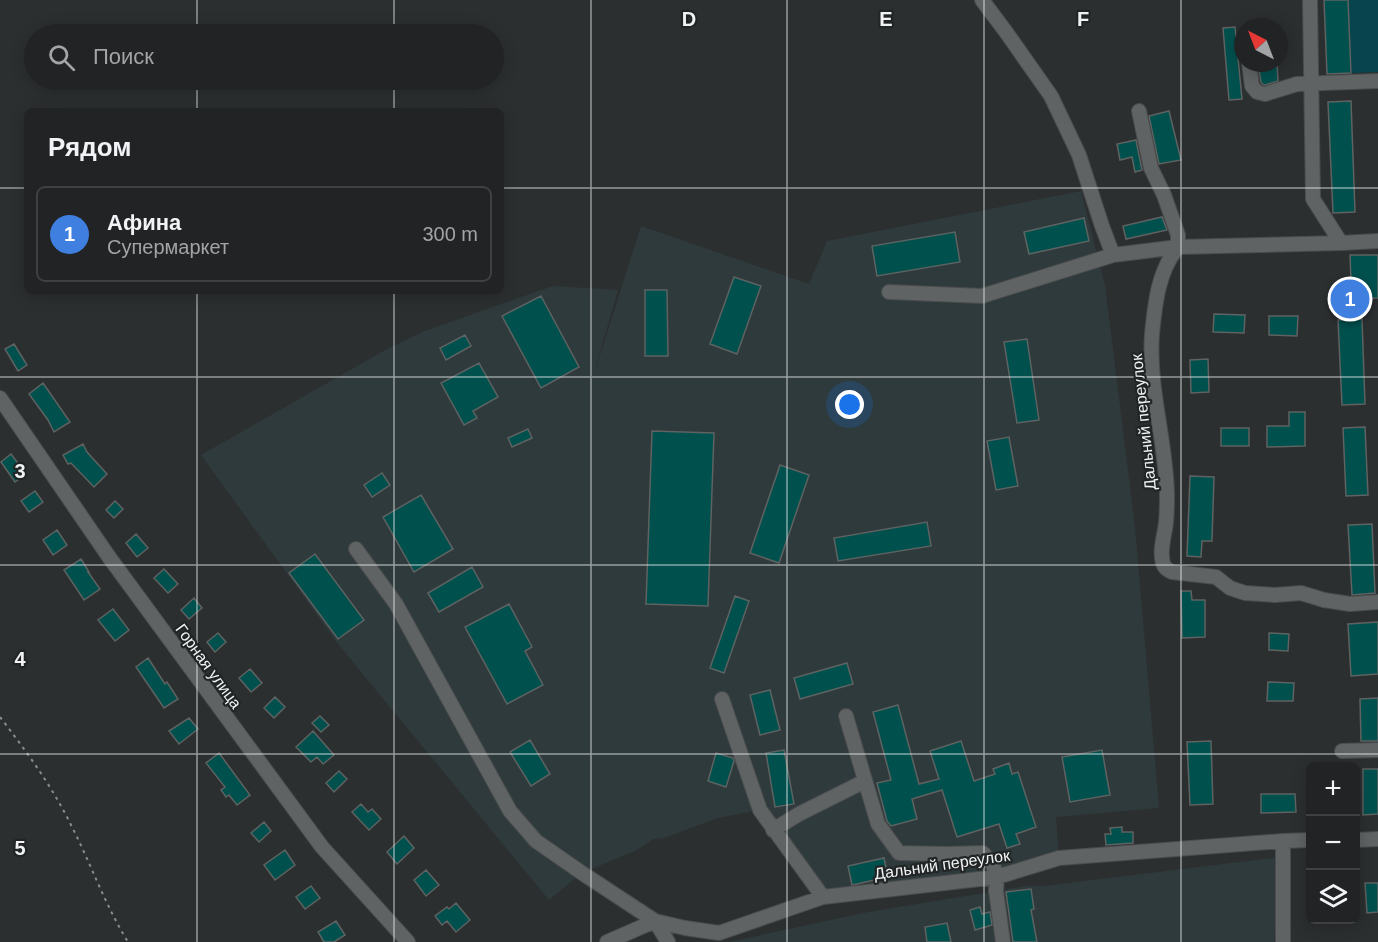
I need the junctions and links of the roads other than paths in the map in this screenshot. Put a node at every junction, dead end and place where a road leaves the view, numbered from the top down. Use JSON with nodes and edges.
{"nodes":[{"id":1,"x":981,"y":0,"type":"edge"},
{"id":2,"x":1310,"y":0,"type":"edge"},
{"id":3,"x":1250,"y":72,"type":"edge"},
{"id":4,"x":1378,"y":81,"type":"edge"},
{"id":5,"x":1311,"y":84,"type":"junction"},
{"id":6,"x":1138,"y":111,"type":"dead end"},
{"id":7,"x":1378,"y":241,"type":"edge"},
{"id":8,"x":1341,"y":243,"type":"junction"},
{"id":9,"x":1178,"y":247,"type":"junction"},
{"id":10,"x":1113,"y":255,"type":"junction"},
{"id":11,"x":888,"y":292,"type":"dead end"},
{"id":12,"x":0,"y":398,"type":"edge"},
{"id":13,"x":356,"y":549,"type":"dead end"},
{"id":14,"x":1378,"y":602,"type":"edge"},
{"id":15,"x":722,"y":699,"type":"dead end"},
{"id":16,"x":846,"y":716,"type":"dead end"},
{"id":17,"x":1378,"y":750,"type":"edge"},
{"id":18,"x":1341,"y":751,"type":"dead end"},
{"id":19,"x":865,"y":781,"type":"junction"},
{"id":20,"x":773,"y":830,"type":"junction"},
{"id":21,"x":1378,"y":839,"type":"edge"},
{"id":22,"x":1306,"y":840,"type":"edge"},
{"id":23,"x":1360,"y":840,"type":"edge"},
{"id":24,"x":1283,"y":841,"type":"junction"},
{"id":25,"x":997,"y":877,"type":"junction"},
{"id":26,"x":823,"y":897,"type":"junction"},
{"id":27,"x":655,"y":921,"type":"junction"},
{"id":28,"x":408,"y":942,"type":"edge"},
{"id":29,"x":607,"y":942,"type":"edge"},
{"id":30,"x":668,"y":942,"type":"edge"},
{"id":31,"x":1003,"y":942,"type":"edge"},
{"id":32,"x":1283,"y":942,"type":"edge"}],
"edges":[{"from":1,"to":10,"type":"street"},
{"from":2,"to":5,"type":"street"},
{"from":3,"to":5,"type":"street"},
{"from":4,"to":5,"type":"street"},
{"from":5,"to":8,"type":"street"},
{"from":6,"to":9,"type":"street"},
{"from":7,"to":8,"type":"street"},
{"from":8,"to":9,"type":"street"},
{"from":9,"to":10,"type":"street"},
{"from":9,"to":14,"type":"street","name":"Дальний переулок"},
{"from":10,"to":11,"type":"street"},
{"from":12,"to":28,"type":"street","name":"Горная улица"},
{"from":13,"to":27,"type":"street"},
{"from":15,"to":20,"type":"street"},
{"from":16,"to":19,"type":"street"},
{"from":17,"to":18,"type":"street"},
{"from":19,"to":20,"type":"street"},
{"from":19,"to":25,"type":"street"},
{"from":20,"to":26,"type":"street"},
{"from":21,"to":23,"type":"street"},
{"from":22,"to":24,"type":"street","name":"Дальний переулок"},
{"from":24,"to":25,"type":"street","name":"Дальний переулок"},
{"from":24,"to":32,"type":"street"},
{"from":25,"to":26,"type":"street","name":"Дальний переулок"},
{"from":25,"to":31,"type":"street"},
{"from":26,"to":27,"type":"street","name":"Дальний переулок"},
{"from":27,"to":29,"type":"street"},
{"from":27,"to":30,"type":"street"}]}
